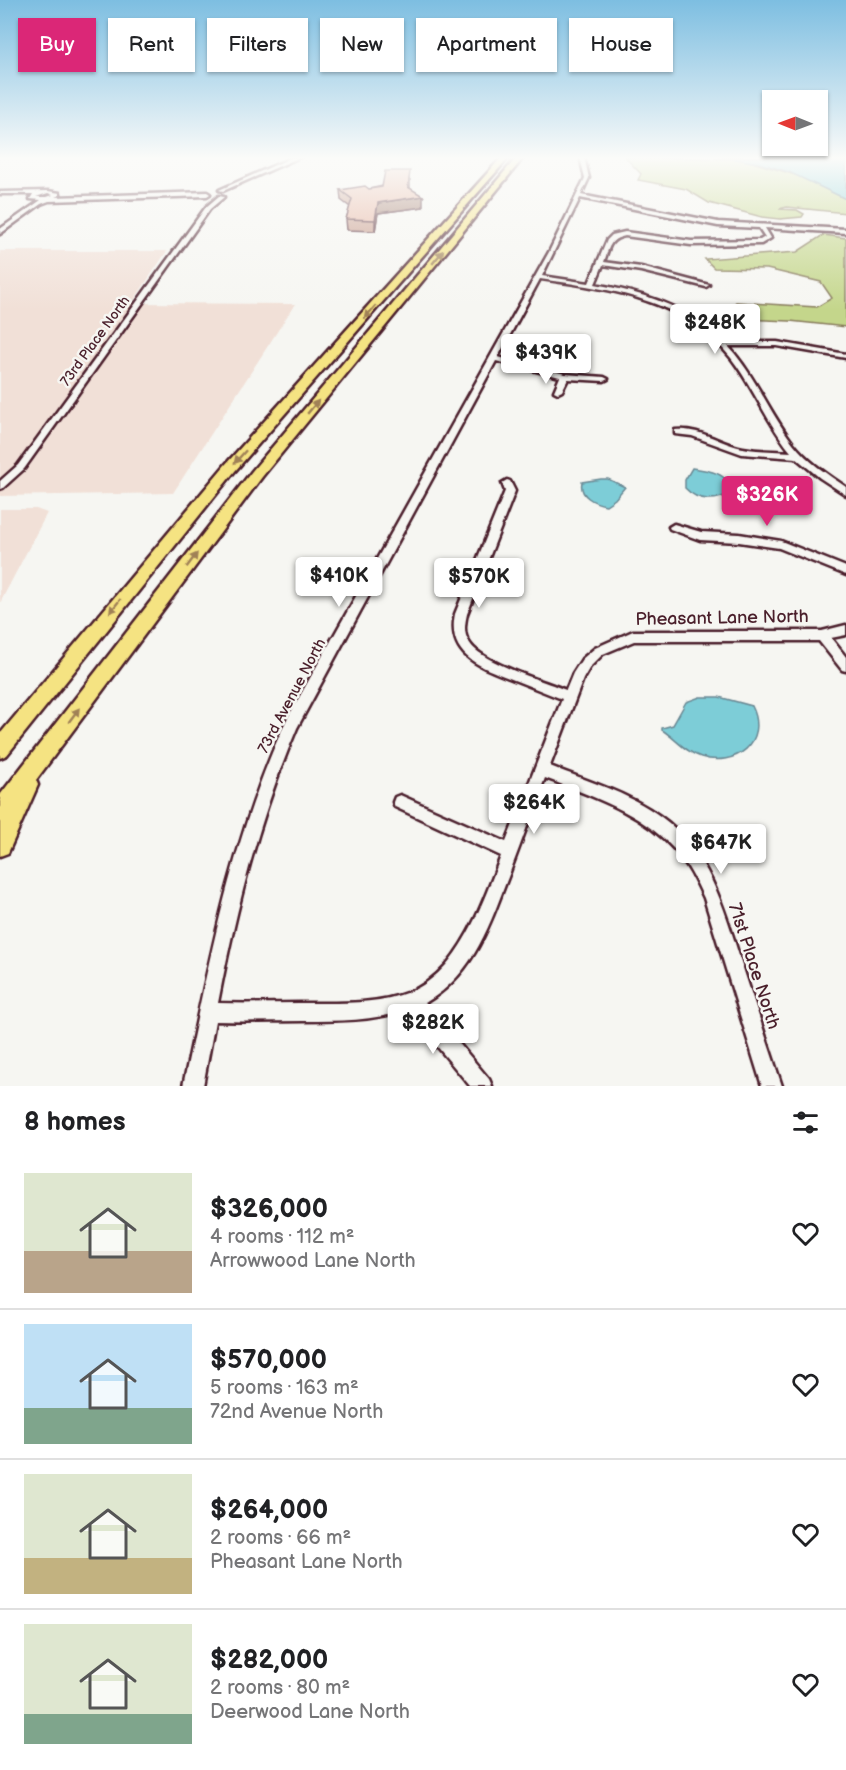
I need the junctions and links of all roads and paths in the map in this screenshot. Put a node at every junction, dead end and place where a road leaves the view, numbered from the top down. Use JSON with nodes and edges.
{"nodes":[{"id":1,"x":27,"y":208,"type":"edge"},
{"id":2,"x":34,"y":208,"type":"edge"},
{"id":3,"x":208,"y":208,"type":"edge"},
{"id":4,"x":471,"y":208,"type":"edge"},
{"id":5,"x":476,"y":208,"type":"edge"},
{"id":6,"x":572,"y":208,"type":"edge"},
{"id":7,"x":636,"y":208,"type":"edge"},
{"id":8,"x":15,"y":219,"type":"junction"},
{"id":9,"x":761,"y":226,"type":"junction"},
{"id":10,"x":846,"y":231,"type":"edge"},
{"id":11,"x":0,"y":232,"type":"edge"},
{"id":12,"x":600,"y":263,"type":"junction"},
{"id":13,"x":538,"y":277,"type":"junction"},
{"id":14,"x":592,"y":284,"type":"junction"},
{"id":15,"x":706,"y":285,"type":"dead end"},
{"id":16,"x":722,"y":344,"type":"junction"},
{"id":17,"x":846,"y":356,"type":"edge"},
{"id":18,"x":494,"y":358,"type":"junction"},
{"id":19,"x":565,"y":376,"type":"junction"},
{"id":20,"x":604,"y":379,"type":"dead end"},
{"id":21,"x":558,"y":392,"type":"dead end"},
{"id":22,"x":678,"y":432,"type":"dead end"},
{"id":23,"x":799,"y":455,"type":"junction"},
{"id":24,"x":507,"y":483,"type":"dead end"},
{"id":25,"x":0,"y":486,"type":"edge"},
{"id":26,"x":846,"y":492,"type":"edge"},
{"id":27,"x":674,"y":527,"type":"dead end"},
{"id":28,"x":846,"y":571,"type":"edge"},
{"id":29,"x":846,"y":630,"type":"edge"},
{"id":30,"x":822,"y":636,"type":"junction"},
{"id":31,"x":846,"y":666,"type":"edge"},
{"id":32,"x":570,"y":697,"type":"junction"},
{"id":33,"x":37,"y":701,"type":"junction"},
{"id":34,"x":0,"y":744,"type":"edge"},
{"id":35,"x":0,"y":749,"type":"edge"},
{"id":36,"x":38,"y":761,"type":"junction"},
{"id":37,"x":542,"y":770,"type":"junction"},
{"id":38,"x":400,"y":802,"type":"dead end"},
{"id":39,"x":0,"y":812,"type":"edge"},
{"id":40,"x":0,"y":845,"type":"edge"},
{"id":41,"x":510,"y":852,"type":"junction"},
{"id":42,"x":412,"y":1002,"type":"junction"},
{"id":43,"x":209,"y":1012,"type":"junction"},
{"id":44,"x":193,"y":1086,"type":"edge"},
{"id":45,"x":482,"y":1086,"type":"edge"},
{"id":46,"x":772,"y":1086,"type":"edge"}],
"edges":[{"from":1,"to":8,"type":"street"},
{"from":2,"to":8,"type":"street"},
{"from":3,"to":25,"type":"street","name":"73rd Place North"},
{"from":4,"to":33,"type":"highway","one_way":true},
{"from":36,"to":5,"type":"highway","one_way":true},
{"from":6,"to":13,"type":"street","name":"73rd Avenue North"},
{"from":7,"to":9,"type":"street"},
{"from":8,"to":11,"type":"street"},
{"from":9,"to":10,"type":"street"},
{"from":9,"to":12,"type":"street"},
{"from":12,"to":14,"type":"street"},
{"from":12,"to":15,"type":"street"},
{"from":13,"to":14,"type":"street"},
{"from":13,"to":18,"type":"street","name":"73rd Avenue North"},
{"from":14,"to":16,"type":"street"},
{"from":16,"to":17,"type":"street"},
{"from":16,"to":23,"type":"street"},
{"from":18,"to":19,"type":"street"},
{"from":18,"to":43,"type":"street","name":"73rd Avenue North"},
{"from":19,"to":20,"type":"street"},
{"from":19,"to":21,"type":"street"},
{"from":22,"to":23,"type":"street"},
{"from":23,"to":26,"type":"street"},
{"from":24,"to":32,"type":"street"},
{"from":27,"to":28,"type":"street"},
{"from":29,"to":30,"type":"street","name":"Pheasant Lane North"},
{"from":30,"to":31,"type":"street"},
{"from":30,"to":32,"type":"street","name":"Pheasant Lane North"},
{"from":32,"to":37,"type":"street","name":"Pheasant Lane North"},
{"from":33,"to":34,"type":"highway"},
{"from":33,"to":35,"type":"highway"},
{"from":36,"to":39,"type":"highway"},
{"from":36,"to":40,"type":"highway"},
{"from":37,"to":41,"type":"street","name":"Pheasant Lane North"},
{"from":37,"to":46,"type":"street","name":"71st Place North"},
{"from":38,"to":41,"type":"street"},
{"from":41,"to":42,"type":"street","name":"Pheasant Lane North"},
{"from":42,"to":43,"type":"street","name":"Pheasant Lane North"},
{"from":42,"to":45,"type":"street"},
{"from":43,"to":44,"type":"street","name":"73rd Avenue North"}]}
